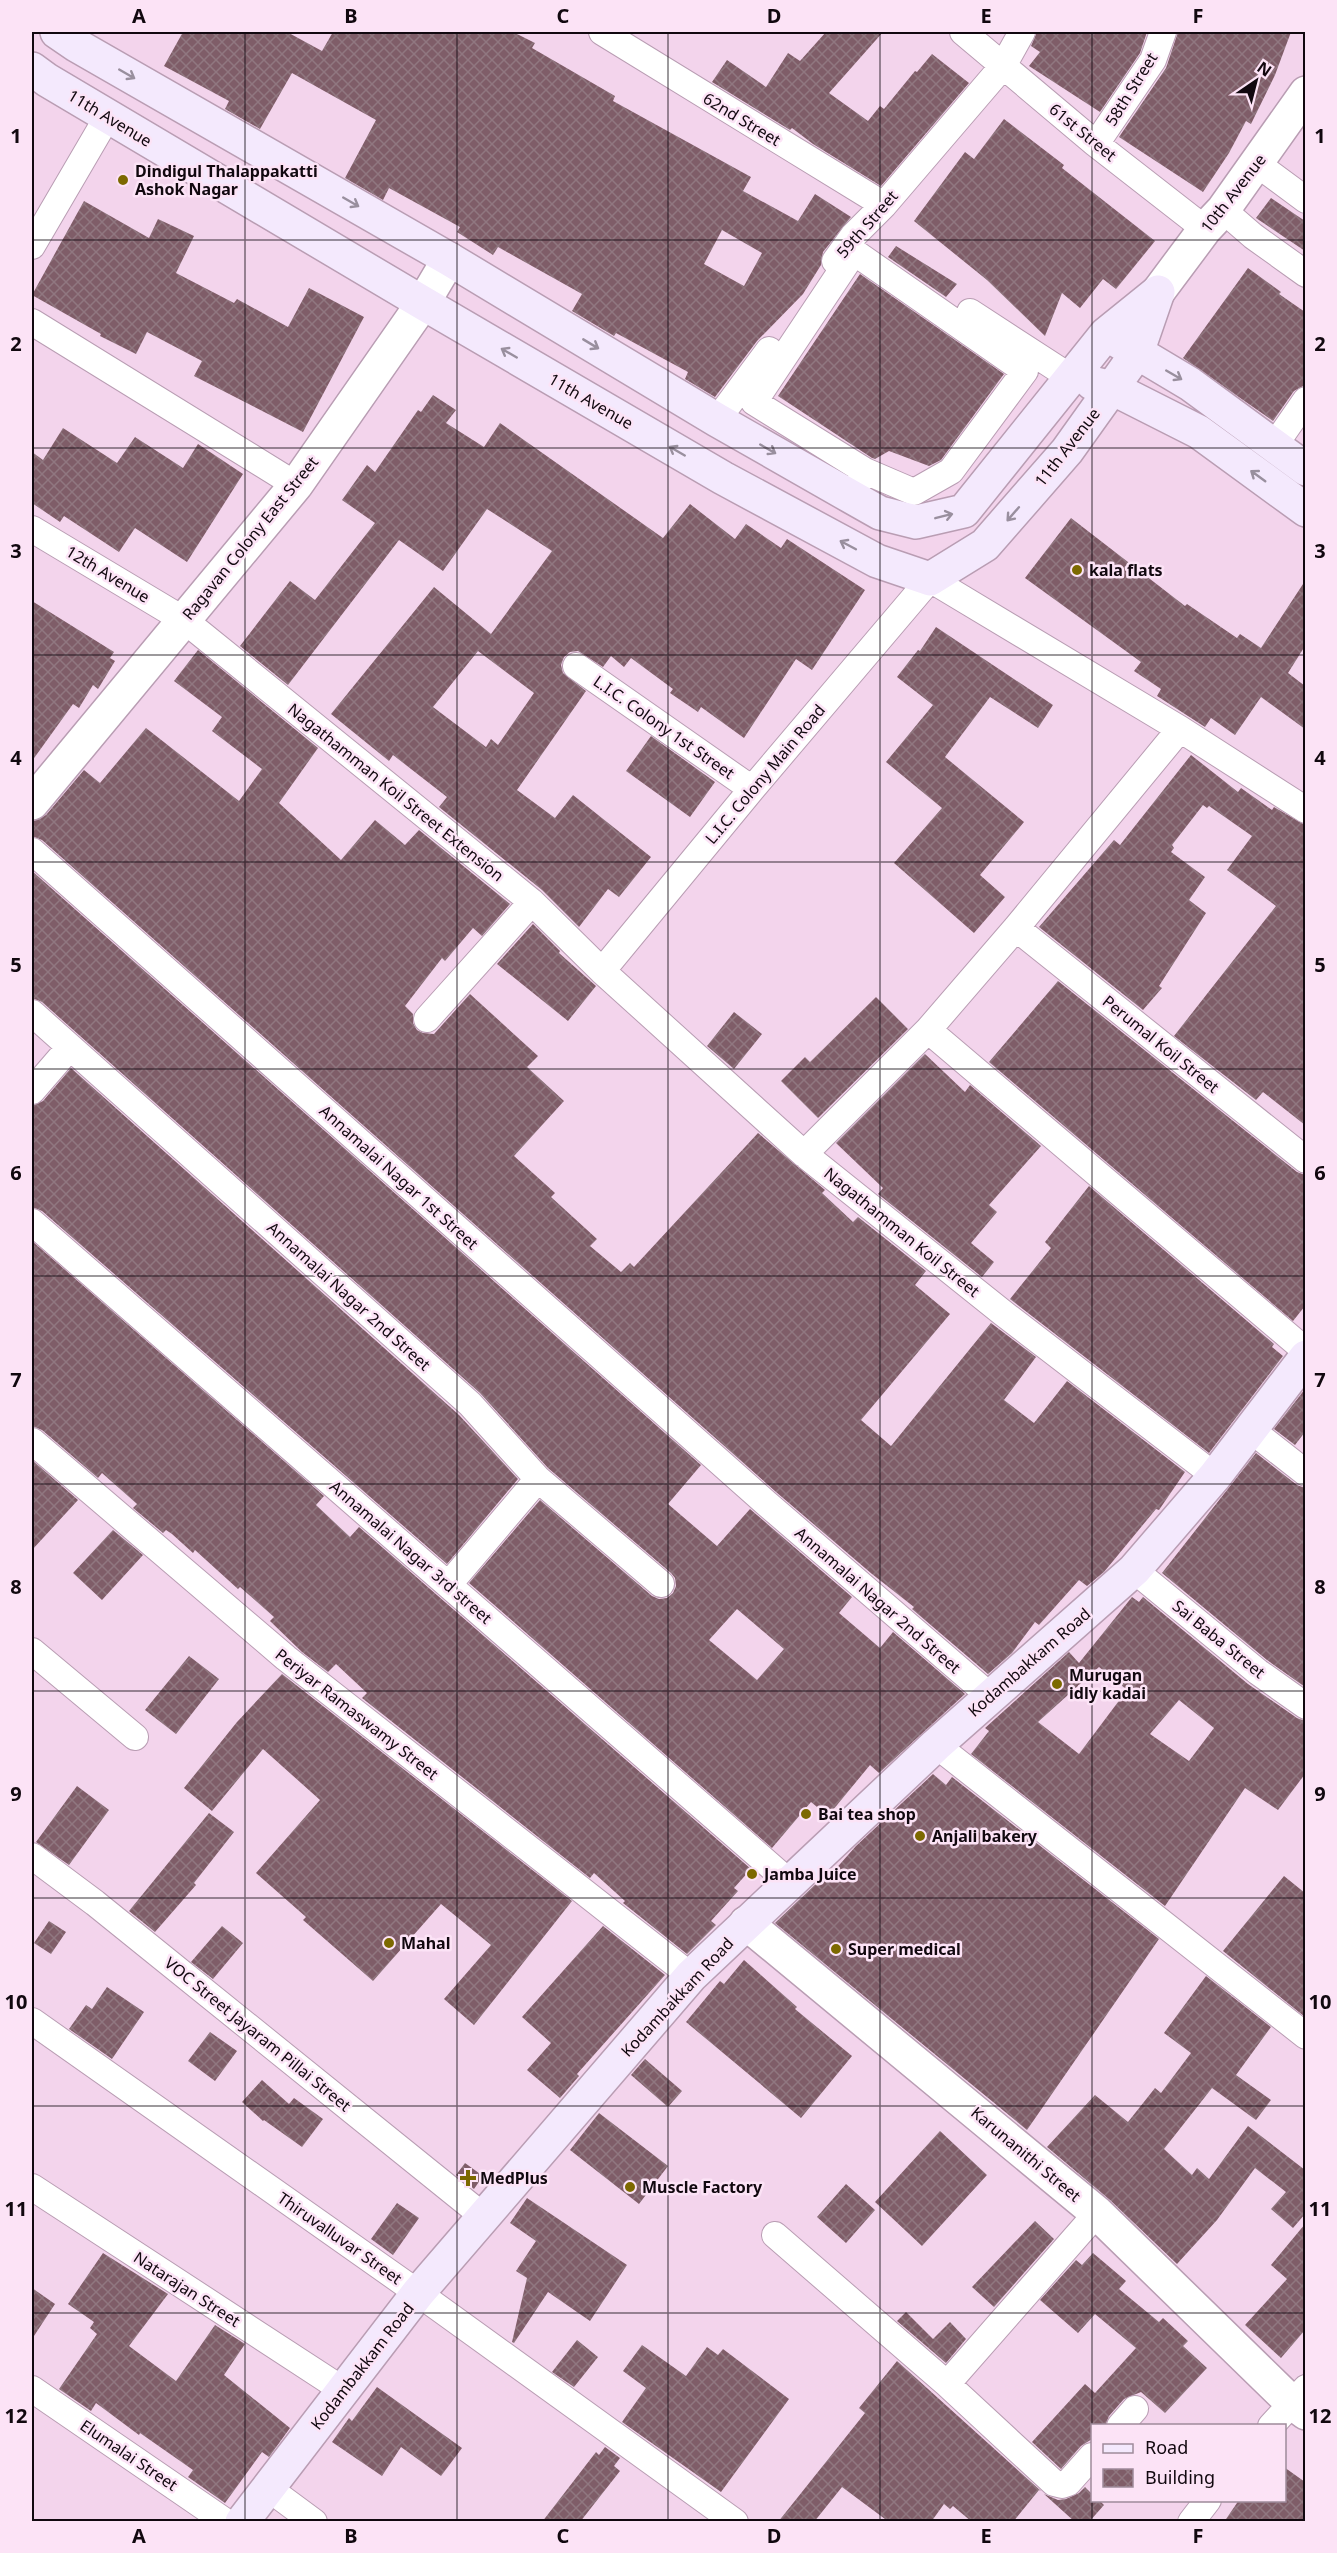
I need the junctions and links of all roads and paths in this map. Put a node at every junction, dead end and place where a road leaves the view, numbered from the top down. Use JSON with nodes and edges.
{"nodes":[{"id":1,"x":602,"y":32,"type":"edge"},
{"id":2,"x":963,"y":32,"type":"edge"},
{"id":3,"x":1022,"y":32,"type":"edge"},
{"id":4,"x":1163,"y":32,"type":"edge"},
{"id":5,"x":74,"y":36,"type":"edge"},
{"id":6,"x":1003,"y":66,"type":"junction"},
{"id":7,"x":39,"y":74,"type":"edge"},
{"id":8,"x":1300,"y":112,"type":"edge"},
{"id":9,"x":108,"y":116,"type":"junction"},
{"id":10,"x":1096,"y":144,"type":"junction"},
{"id":11,"x":1256,"y":164,"type":"junction"},
{"id":12,"x":1305,"y":200,"type":"edge"},
{"id":13,"x":884,"y":205,"type":"junction"},
{"id":14,"x":1214,"y":220,"type":"junction"},
{"id":15,"x":853,"y":236,"type":"junction"},
{"id":16,"x":32,"y":246,"type":"edge"},
{"id":17,"x":449,"y":259,"type":"junction"},
{"id":18,"x":1305,"y":274,"type":"edge"},
{"id":19,"x":1158,"y":292,"type":"junction"},
{"id":20,"x":423,"y":303,"type":"junction"},
{"id":21,"x":32,"y":322,"type":"edge"},
{"id":22,"x":1106,"y":334,"type":"junction"},
{"id":23,"x":1137,"y":352,"type":"junction"},
{"id":24,"x":1070,"y":377,"type":"junction"},
{"id":25,"x":1112,"y":388,"type":"junction"},
{"id":26,"x":1305,"y":400,"type":"edge"},
{"id":27,"x":717,"y":420,"type":"junction"},
{"id":28,"x":1287,"y":445,"type":"edge"},
{"id":29,"x":1305,"y":469,"type":"edge"},
{"id":30,"x":858,"y":483,"type":"junction"},
{"id":31,"x":296,"y":485,"type":"junction"},
{"id":32,"x":1305,"y":510,"type":"edge"},
{"id":33,"x":32,"y":529,"type":"edge"},
{"id":34,"x":930,"y":579,"type":"junction"},
{"id":35,"x":184,"y":620,"type":"junction"},
{"id":36,"x":576,"y":666,"type":"dead end"},
{"id":37,"x":1180,"y":729,"type":"junction"},
{"id":38,"x":752,"y":789,"type":"junction"},
{"id":39,"x":32,"y":803,"type":"edge"},
{"id":40,"x":1305,"y":810,"type":"edge"},
{"id":41,"x":32,"y":851,"type":"edge"},
{"id":42,"x":532,"y":902,"type":"junction"},
{"id":43,"x":1016,"y":928,"type":"junction"},
{"id":44,"x":602,"y":971,"type":"junction"},
{"id":45,"x":32,"y":1013,"type":"edge"},
{"id":46,"x":427,"y":1019,"type":"dead end"},
{"id":47,"x":928,"y":1030,"type":"junction"},
{"id":48,"x":70,"y":1047,"type":"junction"},
{"id":49,"x":32,"y":1091,"type":"edge"},
{"id":50,"x":804,"y":1154,"type":"junction"},
{"id":51,"x":1305,"y":1160,"type":"edge"},
{"id":52,"x":32,"y":1222,"type":"edge"},
{"id":53,"x":1305,"y":1351,"type":"edge"},
{"id":54,"x":1305,"y":1358,"type":"edge"},
{"id":55,"x":1251,"y":1430,"type":"junction"},
{"id":56,"x":32,"y":1441,"type":"edge"},
{"id":57,"x":1305,"y":1473,"type":"edge"},
{"id":58,"x":1215,"y":1476,"type":"junction"},
{"id":59,"x":538,"y":1479,"type":"junction"},
{"id":60,"x":766,"y":1503,"type":"joint"},
{"id":61,"x":1134,"y":1570,"type":"junction"},
{"id":62,"x":449,"y":1584,"type":"junction"},
{"id":63,"x":661,"y":1584,"type":"dead end"},
{"id":64,"x":32,"y":1651,"type":"edge"},
{"id":65,"x":990,"y":1696,"type":"junction"},
{"id":66,"x":1305,"y":1706,"type":"edge"},
{"id":67,"x":135,"y":1737,"type":"dead end"},
{"id":68,"x":936,"y":1745,"type":"junction"},
{"id":69,"x":32,"y":1856,"type":"edge"},
{"id":70,"x":790,"y":1883,"type":"junction"},
{"id":71,"x":747,"y":1923,"type":"junction"},
{"id":72,"x":691,"y":1977,"type":"junction"},
{"id":73,"x":32,"y":2021,"type":"edge"},
{"id":74,"x":1305,"y":2036,"type":"edge"},
{"id":75,"x":32,"y":2187,"type":"edge"},
{"id":76,"x":1097,"y":2213,"type":"junction"},
{"id":77,"x":483,"y":2216,"type":"junction"},
{"id":78,"x":775,"y":2235,"type":"dead end"},
{"id":79,"x":418,"y":2293,"type":"junction"},
{"id":80,"x":947,"y":2384,"type":"junction"},
{"id":81,"x":32,"y":2389,"type":"edge"},
{"id":82,"x":343,"y":2390,"type":"junction"},
{"id":83,"x":1293,"y":2407,"type":"edge"},
{"id":84,"x":1091,"y":2457,"type":"edge"},
{"id":85,"x":268,"y":2488,"type":"junction"},
{"id":86,"x":1206,"y":2502,"type":"edge"},
{"id":87,"x":226,"y":2522,"type":"edge"},
{"id":88,"x":242,"y":2522,"type":"edge"},
{"id":89,"x":314,"y":2522,"type":"edge"},
{"id":90,"x":735,"y":2522,"type":"edge"},
{"id":91,"x":1191,"y":2522,"type":"edge"}],
"edges":[{"from":1,"to":13,"type":"street","name":"62nd Street"},
{"from":2,"to":6,"type":"street","name":"61st Street"},
{"from":3,"to":6,"type":"street","name":"59th Street"},
{"from":4,"to":10,"type":"street","name":"58th Street"},
{"from":5,"to":7,"type":"main road"},
{"from":5,"to":17,"type":"main road","one_way":true},
{"from":6,"to":10,"type":"street","name":"61st Street"},
{"from":6,"to":13,"type":"street","name":"59th Street"},
{"from":7,"to":9,"type":"main road","name":"11th Avenue"},
{"from":8,"to":11,"type":"street","name":"10th Avenue"},
{"from":9,"to":16,"type":"street"},
{"from":9,"to":20,"type":"main road","name":"11th Avenue"},
{"from":10,"to":14,"type":"street","name":"61st Street"},
{"from":11,"to":12,"type":"street"},
{"from":11,"to":14,"type":"street","name":"10th Avenue"},
{"from":13,"to":15,"type":"street","name":"59th Street"},
{"from":14,"to":18,"type":"street","name":"61st Street"},
{"from":14,"to":19,"type":"street","name":"10th Avenue"},
{"from":15,"to":24,"type":"street"},
{"from":15,"to":27,"type":"street","name":"59th Street"},
{"from":17,"to":20,"type":"street","name":"Ragavan Colony East Street"},
{"from":17,"to":27,"type":"main road","one_way":true},
{"from":19,"to":22,"type":"main road"},
{"from":19,"to":23,"type":"main road","name":"11th Avenue"},
{"from":20,"to":31,"type":"street","name":"Ragavan Colony East Street"},
{"from":34,"to":20,"type":"main road","name":"11th Avenue","one_way":true},
{"from":21,"to":31,"type":"street"},
{"from":22,"to":23,"type":"main road"},
{"from":22,"to":24,"type":"main road"},
{"from":23,"to":25,"type":"main road","name":"11th Avenue"},
{"from":23,"to":28,"type":"main road","one_way":true},
{"from":24,"to":25,"type":"main road","name":"11th Avenue"},
{"from":30,"to":24,"type":"main road","one_way":true},
{"from":32,"to":25,"type":"main road","name":"11th Avenue","one_way":true},
{"from":25,"to":34,"type":"main road","name":"11th Avenue","one_way":true},
{"from":26,"to":28,"type":"street"},
{"from":27,"to":30,"type":"main road","one_way":true},
{"from":28,"to":29,"type":"main road"},
{"from":30,"to":30,"type":"street"},
{"from":31,"to":35,"type":"street","name":"Ragavan Colony East Street"},
{"from":33,"to":35,"type":"street","name":"12th Avenue"},
{"from":34,"to":37,"type":"street"},
{"from":34,"to":38,"type":"street","name":"L.I.C. Colony Main Road"},
{"from":35,"to":39,"type":"street","name":"Ragavan Colony East Street"},
{"from":35,"to":42,"type":"street","name":"Nagathamman Koil Street Extension"},
{"from":36,"to":38,"type":"street","name":"L.I.C. Colony 1st Street"},
{"from":37,"to":40,"type":"street"},
{"from":37,"to":43,"type":"street"},
{"from":38,"to":44,"type":"street","name":"L.I.C. Colony Main Road"},
{"from":41,"to":60,"type":"street","name":"Annamalai Nagar 1st Street"},
{"from":42,"to":44,"type":"street","name":"Nagathamman Koil Street Extension"},
{"from":42,"to":46,"type":"street"},
{"from":43,"to":47,"type":"street"},
{"from":43,"to":51,"type":"street","name":"Perumal Koil Street"},
{"from":44,"to":50,"type":"street","name":"Nagathamman Koil Street"},
{"from":45,"to":48,"type":"street","name":"Annamalai Nagar 2nd Street"},
{"from":47,"to":50,"type":"street"},
{"from":47,"to":53,"type":"street"},
{"from":48,"to":49,"type":"street"},
{"from":48,"to":59,"type":"street","name":"Annamalai Nagar 2nd Street"},
{"from":50,"to":58,"type":"street","name":"Nagathamman Koil Street"},
{"from":52,"to":62,"type":"street","name":"Annamalai Nagar 3rd street"},
{"from":54,"to":55,"type":"main road","name":"Kodambakkam Road"},
{"from":55,"to":57,"type":"street"},
{"from":55,"to":58,"type":"main road","name":"Kodambakkam Road"},
{"from":56,"to":72,"type":"street","name":"Periyar Ramaswamy Street"},
{"from":58,"to":61,"type":"main road","name":"Kodambakkam Road"},
{"from":59,"to":62,"type":"street"},
{"from":59,"to":63,"type":"street","name":"Annamalai Nagar 2nd Street"},
{"from":60,"to":65,"type":"street","name":"Annamalai Nagar 2nd Street"},
{"from":61,"to":65,"type":"main road","name":"Kodambakkam Road"},
{"from":61,"to":66,"type":"street","name":"Sai Baba Street"},
{"from":62,"to":70,"type":"street","name":"Annamalai Nagar 3rd street"},
{"from":64,"to":67,"type":"street"},
{"from":65,"to":68,"type":"main road","name":"Kodambakkam Road"},
{"from":68,"to":70,"type":"main road","name":"Kodambakkam Road"},
{"from":68,"to":74,"type":"street"},
{"from":69,"to":77,"type":"street","name":"VOC Street Jayaram Pillai Street"},
{"from":70,"to":71,"type":"main road","name":"Kodambakkam Road"},
{"from":71,"to":72,"type":"main road","name":"Kodambakkam Road"},
{"from":71,"to":76,"type":"street","name":"Karunanithi Street"},
{"from":72,"to":77,"type":"main road","name":"Kodambakkam Road"},
{"from":73,"to":79,"type":"street","name":"Thiruvalluvar Street"},
{"from":75,"to":82,"type":"street","name":"Natarajan Street"},
{"from":76,"to":80,"type":"street"},
{"from":76,"to":83,"type":"street","name":"Karunanithi Street"},
{"from":77,"to":79,"type":"main road","name":"Kodambakkam Road"},
{"from":78,"to":80,"type":"street"},
{"from":79,"to":82,"type":"main road","name":"Kodambakkam Road"},
{"from":79,"to":90,"type":"street","name":"Thiruvalluvar Street"},
{"from":80,"to":84,"type":"street"},
{"from":81,"to":87,"type":"street","name":"Elumalai Street"},
{"from":82,"to":85,"type":"main road","name":"Kodambakkam Road"},
{"from":85,"to":88,"type":"main road","name":"Kodambakkam Road"},
{"from":85,"to":89,"type":"street"},
{"from":86,"to":91,"type":"street"}]}
